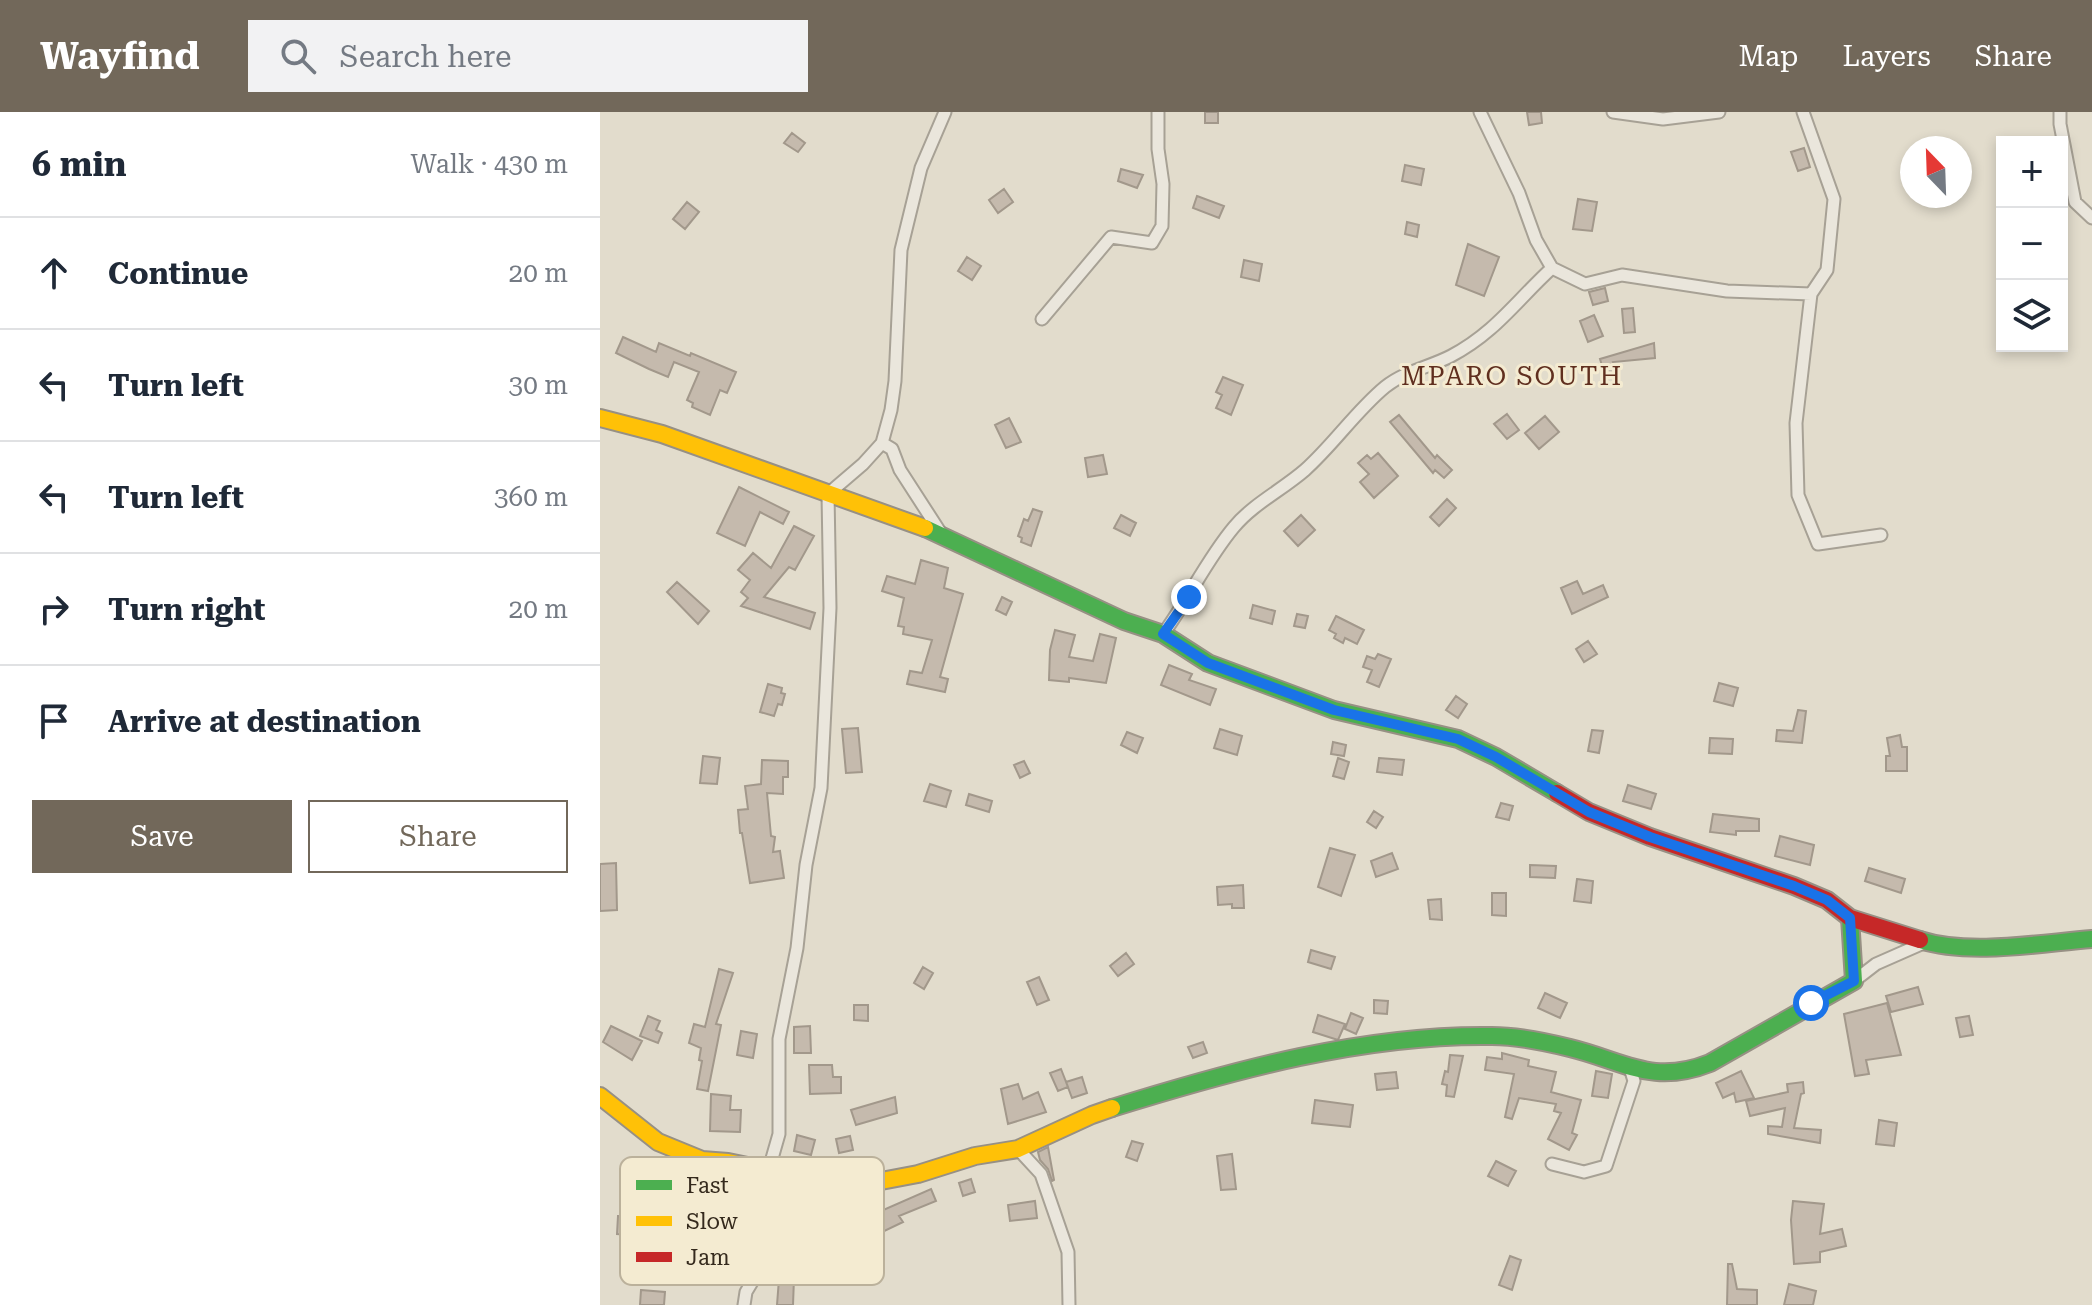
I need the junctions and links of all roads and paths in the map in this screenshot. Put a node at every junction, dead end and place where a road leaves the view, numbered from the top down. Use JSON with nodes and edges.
{"nodes":[{"id":1,"x":945,"y":112,"type":"edge"},
{"id":2,"x":1158,"y":112,"type":"edge"},
{"id":3,"x":1480,"y":112,"type":"edge"},
{"id":4,"x":1613,"y":112,"type":"edge"},
{"id":5,"x":1719,"y":112,"type":"edge"},
{"id":6,"x":1803,"y":112,"type":"edge"},
{"id":7,"x":2060,"y":112,"type":"edge"},
{"id":8,"x":2092,"y":218,"type":"edge"},
{"id":9,"x":1552,"y":268,"type":"junction"},
{"id":10,"x":1811,"y":294,"type":"junction"},
{"id":11,"x":1042,"y":319,"type":"dead end"},
{"id":12,"x":600,"y":418,"type":"edge"},
{"id":13,"x":882,"y":443,"type":"junction"},
{"id":14,"x":828,"y":494,"type":"junction"},
{"id":15,"x":1881,"y":535,"type":"dead end"},
{"id":16,"x":943,"y":536,"type":"junction"},
{"id":17,"x":1163,"y":634,"type":"junction"},
{"id":18,"x":1850,"y":918,"type":"junction"},
{"id":19,"x":2092,"y":939,"type":"edge"},
{"id":20,"x":1926,"y":942,"type":"junction"},
{"id":21,"x":1854,"y":981,"type":"junction"},
{"id":22,"x":1630,"y":1068,"type":"junction"},
{"id":23,"x":600,"y":1096,"type":"edge"},
{"id":24,"x":1018,"y":1149,"type":"junction"},
{"id":25,"x":693,"y":1157,"type":"edge"},
{"id":26,"x":773,"y":1157,"type":"edge"},
{"id":27,"x":1552,"y":1164,"type":"dead end"},
{"id":28,"x":884,"y":1180,"type":"edge"},
{"id":29,"x":750,"y":1285,"type":"edge"},
{"id":30,"x":744,"y":1305,"type":"edge"},
{"id":31,"x":1069,"y":1305,"type":"edge"}],
"edges":[{"from":1,"to":13,"type":"street"},
{"from":2,"to":11,"type":"street"},
{"from":3,"to":9,"type":"street"},
{"from":4,"to":5,"type":"street"},
{"from":6,"to":10,"type":"street"},
{"from":7,"to":8,"type":"street"},
{"from":9,"to":10,"type":"street"},
{"from":9,"to":17,"type":"street"},
{"from":10,"to":15,"type":"street"},
{"from":12,"to":14,"type":"street"},
{"from":13,"to":14,"type":"street"},
{"from":13,"to":16,"type":"street"},
{"from":14,"to":16,"type":"street"},
{"from":14,"to":26,"type":"street"},
{"from":16,"to":17,"type":"street"},
{"from":17,"to":18,"type":"street"},
{"from":18,"to":20,"type":"street"},
{"from":18,"to":21,"type":"street"},
{"from":19,"to":20,"type":"street"},
{"from":20,"to":21,"type":"street"},
{"from":21,"to":22,"type":"street"},
{"from":22,"to":24,"type":"street"},
{"from":22,"to":27,"type":"street"},
{"from":23,"to":25,"type":"street"},
{"from":24,"to":28,"type":"street"},
{"from":24,"to":31,"type":"street"},
{"from":29,"to":30,"type":"street"}]}
